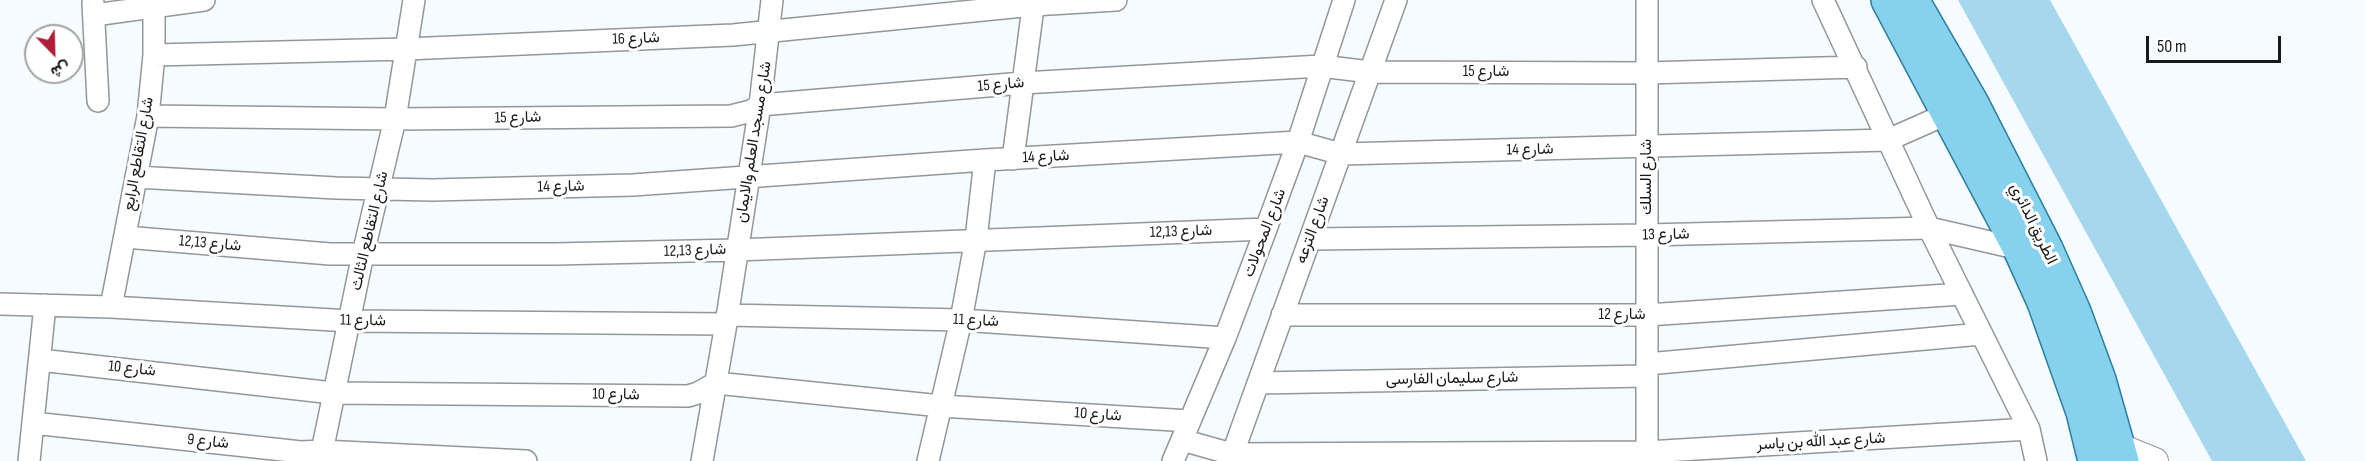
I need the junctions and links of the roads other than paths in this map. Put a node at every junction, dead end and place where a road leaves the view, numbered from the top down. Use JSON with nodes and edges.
{"nodes":[{"id":1,"x":204,"y":0,"type":"edge"},
{"id":2,"x":414,"y":0,"type":"edge"},
{"id":3,"x":772,"y":0,"type":"edge"},
{"id":4,"x":1116,"y":0,"type":"edge"},
{"id":5,"x":1344,"y":0,"type":"edge"},
{"id":6,"x":1396,"y":0,"type":"edge"},
{"id":7,"x":1647,"y":0,"type":"edge"},
{"id":8,"x":1823,"y":0,"type":"edge"},
{"id":9,"x":1888,"y":0,"type":"edge"},
{"id":10,"x":1033,"y":3,"type":"edge"},
{"id":11,"x":155,"y":4,"type":"edge"},
{"id":12,"x":1917,"y":6,"type":"edge"},
{"id":13,"x":93,"y":7,"type":"edge"},
{"id":14,"x":770,"y":31,"type":"junction"},
{"id":15,"x":406,"y":49,"type":"junction"},
{"id":16,"x":154,"y":55,"type":"junction"},
{"id":17,"x":1321,"y":66,"type":"junction"},
{"id":18,"x":1856,"y":67,"type":"junction"},
{"id":19,"x":1370,"y":72,"type":"junction"},
{"id":20,"x":1647,"y":73,"type":"junction"},
{"id":21,"x":1023,"y":83,"type":"junction"},
{"id":22,"x":98,"y":101,"type":"dead end"},
{"id":23,"x":760,"y":105,"type":"junction"},
{"id":24,"x":1948,"y":113,"type":"junction"},
{"id":25,"x":148,"y":116,"type":"junction"},
{"id":26,"x":395,"y":119,"type":"junction"},
{"id":27,"x":1888,"y":140,"type":"junction"},
{"id":28,"x":1298,"y":142,"type":"junction"},
{"id":29,"x":1647,"y":147,"type":"junction"},
{"id":30,"x":1341,"y":154,"type":"junction"},
{"id":31,"x":1014,"y":159,"type":"junction"},
{"id":32,"x":985,"y":160,"type":"junction"},
{"id":33,"x":749,"y":176,"type":"junction"},
{"id":34,"x":136,"y":177,"type":"junction"},
{"id":35,"x":379,"y":188,"type":"junction"},
{"id":36,"x":1929,"y":228,"type":"junction"},
{"id":37,"x":1266,"y":229,"type":"junction"},
{"id":38,"x":1647,"y":235,"type":"junction"},
{"id":39,"x":125,"y":237,"type":"junction"},
{"id":40,"x":976,"y":239,"type":"junction"},
{"id":41,"x":1310,"y":239,"type":"junction"},
{"id":42,"x":2020,"y":249,"type":"junction"},
{"id":43,"x":737,"y":250,"type":"junction"},
{"id":44,"x":363,"y":254,"type":"junction"},
{"id":45,"x":1962,"y":294,"type":"junction"},
{"id":46,"x":0,"y":304,"type":"edge"},
{"id":47,"x":45,"y":305,"type":"junction"},
{"id":48,"x":111,"y":307,"type":"junction"},
{"id":49,"x":1282,"y":315,"type":"junction"},
{"id":50,"x":1647,"y":315,"type":"junction"},
{"id":51,"x":727,"y":319,"type":"junction"},
{"id":52,"x":961,"y":320,"type":"junction"},
{"id":53,"x":350,"y":321,"type":"junction"},
{"id":54,"x":1981,"y":333,"type":"junction"},
{"id":55,"x":1225,"y":338,"type":"junction"},
{"id":56,"x":40,"y":360,"type":"junction"},
{"id":57,"x":1647,"y":370,"type":"junction"},
{"id":58,"x":716,"y":383,"type":"junction"},
{"id":59,"x":1258,"y":383,"type":"junction"},
{"id":60,"x":333,"y":393,"type":"junction"},
{"id":61,"x":941,"y":405,"type":"junction"},
{"id":62,"x":33,"y":423,"type":"junction"},
{"id":63,"x":2029,"y":429,"type":"junction"},
{"id":64,"x":1186,"y":430,"type":"junction"},
{"id":65,"x":321,"y":456,"type":"edge"},
{"id":66,"x":1647,"y":456,"type":"edge"},
{"id":67,"x":2112,"y":456,"type":"edge"},
{"id":68,"x":1231,"y":457,"type":"edge"},
{"id":69,"x":29,"y":461,"type":"edge"},
{"id":70,"x":526,"y":461,"type":"edge"},
{"id":71,"x":702,"y":461,"type":"edge"},
{"id":72,"x":928,"y":461,"type":"edge"},
{"id":73,"x":1173,"y":461,"type":"edge"},
{"id":74,"x":2036,"y":461,"type":"edge"},
{"id":75,"x":2155,"y":461,"type":"edge"}],
"edges":[{"from":1,"to":11,"type":"street"},
{"from":2,"to":15,"type":"street","name":"شارع التقاطع الثالث"},
{"from":3,"to":14,"type":"street","name":"شارع مسجد العلم والايمان"},
{"from":4,"to":10,"type":"street","name":"شارع 16"},
{"from":5,"to":17,"type":"street","name":"شارع المحولات"},
{"from":6,"to":19,"type":"street","name":"شارع الترعه"},
{"from":7,"to":20,"type":"street","name":"شارع السلك"},
{"from":8,"to":18,"type":"street"},
{"from":9,"to":24,"type":"main road","name":"الطريق الدائري"},
{"from":10,"to":14,"type":"street","name":"شارع 16"},
{"from":10,"to":21,"type":"street"},
{"from":11,"to":13,"type":"street"},
{"from":11,"to":16,"type":"street","name":"شارع التقاطع الرابع"},
{"from":12,"to":67,"type":"main road","name":"الطريق الدائري"},
{"from":13,"to":22,"type":"street"},
{"from":14,"to":15,"type":"street","name":"شارع 16"},
{"from":14,"to":23,"type":"street","name":"شارع مسجد العلم والايمان"},
{"from":15,"to":16,"type":"street","name":"شارع 16"},
{"from":15,"to":26,"type":"street","name":"شارع التقاطع الثالث"},
{"from":16,"to":25,"type":"street","name":"شارع التقاطع الرابع"},
{"from":17,"to":19,"type":"street","name":"شارع 15"},
{"from":17,"to":21,"type":"street","name":"شارع 15"},
{"from":17,"to":28,"type":"street","name":"شارع المحولات"},
{"from":18,"to":20,"type":"street","name":"شارع 15"},
{"from":18,"to":27,"type":"street"},
{"from":19,"to":20,"type":"street","name":"شارع 15"},
{"from":19,"to":30,"type":"street","name":"شارع الترعه"},
{"from":20,"to":29,"type":"street","name":"شارع السلك"},
{"from":21,"to":23,"type":"street","name":"شارع 15"},
{"from":21,"to":31,"type":"street"},
{"from":23,"to":26,"type":"street","name":"شارع 15"},
{"from":23,"to":33,"type":"street","name":"شارع مسجد العلم والايمان"},
{"from":24,"to":27,"type":"street","name":"شارع 14"},
{"from":24,"to":42,"type":"main road","name":"الطريق الدائري"},
{"from":25,"to":26,"type":"street","name":"شارع 15"},
{"from":25,"to":34,"type":"street","name":"شارع التقاطع الرابع"},
{"from":26,"to":35,"type":"street","name":"شارع التقاطع الثالث"},
{"from":27,"to":29,"type":"street","name":"شارع 14"},
{"from":27,"to":36,"type":"street"},
{"from":28,"to":30,"type":"street","name":"شارع 14"},
{"from":28,"to":31,"type":"street","name":"شارع 14"},
{"from":28,"to":37,"type":"street","name":"شارع المحولات"},
{"from":29,"to":30,"type":"street","name":"شارع 14"},
{"from":29,"to":38,"type":"street","name":"شارع السلك"},
{"from":30,"to":41,"type":"street","name":"شارع الترعه"},
{"from":31,"to":32,"type":"street","name":"شارع 14"},
{"from":32,"to":33,"type":"street","name":"شارع 14"},
{"from":32,"to":40,"type":"street"},
{"from":33,"to":35,"type":"street","name":"شارع 14"},
{"from":33,"to":43,"type":"street","name":"شارع مسجد العلم والايمان"},
{"from":34,"to":35,"type":"street","name":"شارع 14"},
{"from":34,"to":39,"type":"street","name":"شارع التقاطع الرابع"},
{"from":35,"to":44,"type":"street","name":"شارع التقاطع الثالث"},
{"from":36,"to":38,"type":"street","name":"شارع 13"},
{"from":36,"to":42,"type":"street","name":"شارع 13"},
{"from":36,"to":45,"type":"street"},
{"from":37,"to":40,"type":"street","name":"شارع 12,13"},
{"from":37,"to":55,"type":"street","name":"شارع المحولات"},
{"from":38,"to":41,"type":"street","name":"شارع 13"},
{"from":38,"to":50,"type":"street","name":"شارع السلك"},
{"from":39,"to":44,"type":"street","name":"شارع 12,13"},
{"from":39,"to":48,"type":"street","name":"شارع التقاطع الرابع"},
{"from":40,"to":43,"type":"street","name":"شارع 12,13"},
{"from":40,"to":52,"type":"street"},
{"from":41,"to":49,"type":"street","name":"شارع الترعه"},
{"from":42,"to":67,"type":"main road","name":"الطريق الدائري"},
{"from":43,"to":44,"type":"street","name":"شارع 12,13"},
{"from":43,"to":51,"type":"street","name":"شارع مسجد العلم والايمان"},
{"from":44,"to":53,"type":"street","name":"شارع التقاطع الثالث"},
{"from":45,"to":50,"type":"street","name":"شارع 12"},
{"from":45,"to":54,"type":"street"},
{"from":46,"to":47,"type":"street","name":"شارع 11"},
{"from":47,"to":48,"type":"street","name":"شارع 11"},
{"from":47,"to":56,"type":"street"},
{"from":48,"to":53,"type":"street","name":"شارع 11"},
{"from":49,"to":50,"type":"street","name":"شارع 12"},
{"from":49,"to":59,"type":"street","name":"شارع الترعه"},
{"from":50,"to":57,"type":"street","name":"شارع السلك"},
{"from":51,"to":52,"type":"street","name":"شارع 11"},
{"from":51,"to":53,"type":"street","name":"شارع 11"},
{"from":51,"to":58,"type":"street","name":"شارع مسجد العلم والايمان"},
{"from":52,"to":55,"type":"street","name":"شارع 11"},
{"from":52,"to":61,"type":"street"},
{"from":53,"to":60,"type":"street","name":"شارع التقاطع الثالث"},
{"from":54,"to":57,"type":"street","name":"شارع سليمان الفارسى"},
{"from":54,"to":63,"type":"street"},
{"from":55,"to":64,"type":"street","name":"شارع المحولات"},
{"from":56,"to":60,"type":"street","name":"شارع 10"},
{"from":56,"to":62,"type":"street"},
{"from":57,"to":59,"type":"street","name":"شارع سليمان الفارسى"},
{"from":57,"to":66,"type":"street","name":"شارع السلك"},
{"from":58,"to":60,"type":"street","name":"شارع 10"},
{"from":58,"to":61,"type":"street","name":"شارع 10"},
{"from":58,"to":71,"type":"street","name":"شارع مسجد العلم والايمان"},
{"from":59,"to":68,"type":"street","name":"شارع الترعه"},
{"from":60,"to":65,"type":"street","name":"شارع التقاطع الثالث"},
{"from":61,"to":64,"type":"street","name":"شارع 10"},
{"from":61,"to":72,"type":"street"},
{"from":62,"to":65,"type":"street","name":"شارع 9"},
{"from":62,"to":69,"type":"street"},
{"from":63,"to":66,"type":"street","name":"شارع عبد الله بن ياسر"},
{"from":63,"to":74,"type":"street"},
{"from":64,"to":68,"type":"street","name":"شارع عبد الله بن ياسر"},
{"from":64,"to":73,"type":"street","name":"شارع المحولات"},
{"from":65,"to":70,"type":"street","name":"شارع 9"},
{"from":66,"to":68,"type":"street","name":"شارع عبد الله بن ياسر"},
{"from":67,"to":75,"type":"street"}]}
